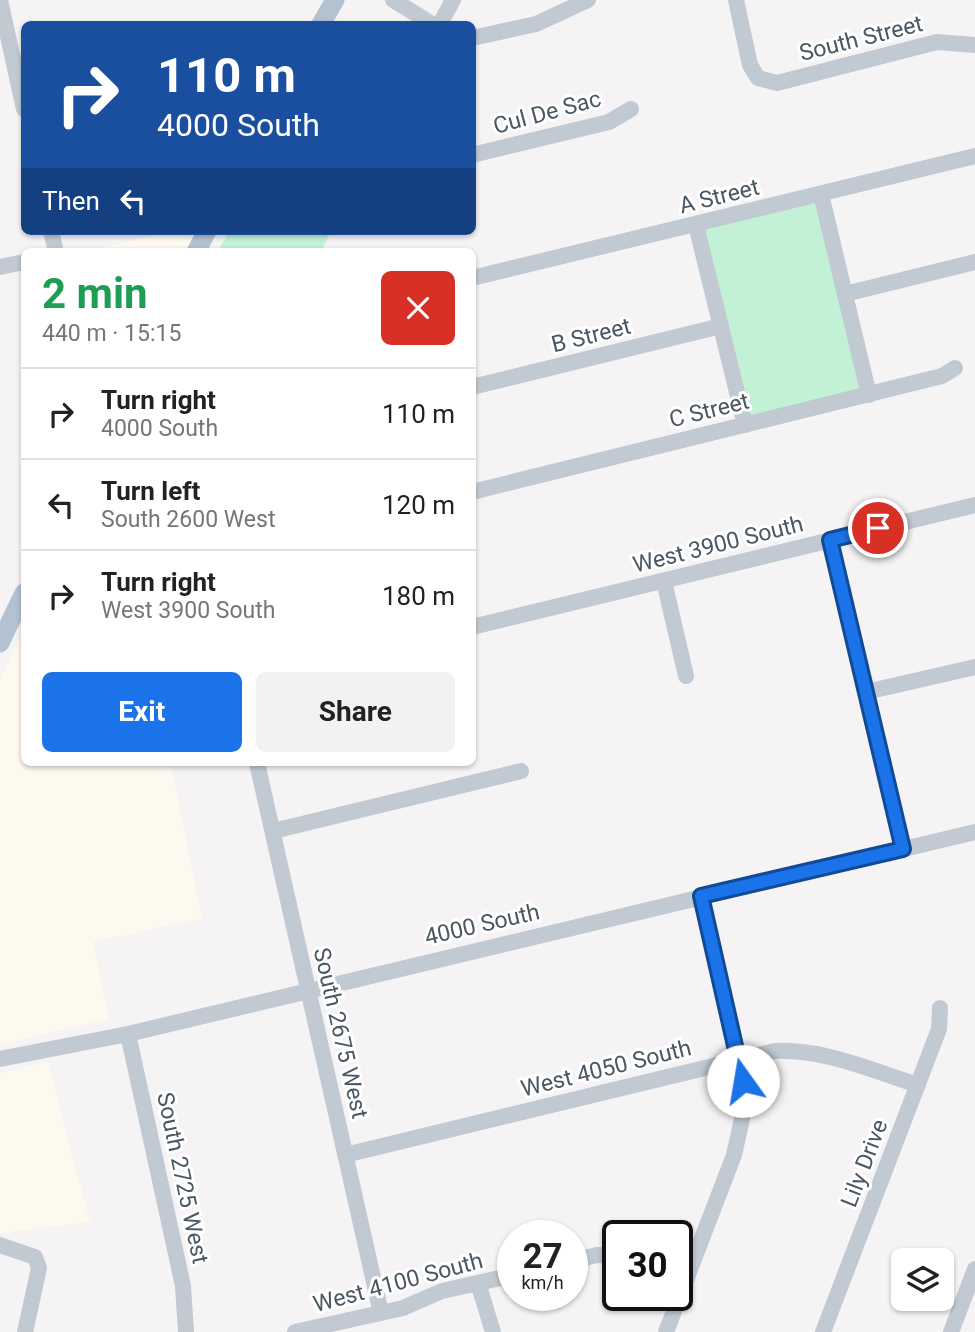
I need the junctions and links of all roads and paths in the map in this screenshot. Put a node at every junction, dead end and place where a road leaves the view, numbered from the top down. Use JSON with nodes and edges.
{"nodes":[{"id":1,"x":0,"y":0,"type":"edge"},
{"id":2,"x":335,"y":0,"type":"edge"},
{"id":3,"x":393,"y":0,"type":"edge"},
{"id":4,"x":453,"y":0,"type":"edge"},
{"id":5,"x":588,"y":0,"type":"edge"},
{"id":6,"x":736,"y":0,"type":"edge"},
{"id":7,"x":323,"y":21,"type":"edge"},
{"id":8,"x":427,"y":21,"type":"edge"},
{"id":9,"x":442,"y":21,"type":"edge"},
{"id":10,"x":476,"y":37,"type":"edge"},
{"id":11,"x":975,"y":45,"type":"edge"},
{"id":12,"x":21,"y":95,"type":"edge"},
{"id":13,"x":631,"y":109,"type":"dead end"},
{"id":14,"x":476,"y":154,"type":"edge"},
{"id":15,"x":975,"y":156,"type":"edge"},
{"id":16,"x":821,"y":194,"type":"junction"},
{"id":17,"x":696,"y":225,"type":"junction"},
{"id":18,"x":975,"y":262,"type":"edge"},
{"id":19,"x":21,"y":263,"type":"edge"},
{"id":20,"x":0,"y":267,"type":"edge"},
{"id":21,"x":476,"y":277,"type":"edge"},
{"id":22,"x":845,"y":294,"type":"junction"},
{"id":23,"x":721,"y":326,"type":"junction"},
{"id":24,"x":955,"y":368,"type":"dead end"},
{"id":25,"x":476,"y":386,"type":"edge"},
{"id":26,"x":869,"y":395,"type":"junction"},
{"id":27,"x":746,"y":425,"type":"junction"},
{"id":28,"x":476,"y":491,"type":"edge"},
{"id":29,"x":975,"y":505,"type":"edge"},
{"id":30,"x":830,"y":540,"type":"junction"},
{"id":31,"x":664,"y":581,"type":"junction"},
{"id":32,"x":21,"y":599,"type":"edge"},
{"id":33,"x":476,"y":626,"type":"edge"},
{"id":34,"x":0,"y":643,"type":"edge"},
{"id":35,"x":975,"y":667,"type":"edge"},
{"id":36,"x":686,"y":676,"type":"dead end"},
{"id":37,"x":866,"y":692,"type":"junction"},
{"id":38,"x":258,"y":766,"type":"edge"},
{"id":39,"x":521,"y":771,"type":"dead end"},
{"id":40,"x":273,"y":831,"type":"junction"},
{"id":41,"x":975,"y":832,"type":"edge"},
{"id":42,"x":903,"y":849,"type":"junction"},
{"id":43,"x":701,"y":896,"type":"junction"},
{"id":44,"x":308,"y":990,"type":"junction"},
{"id":45,"x":940,"y":1008,"type":"dead end"},
{"id":46,"x":128,"y":1034,"type":"junction"},
{"id":47,"x":0,"y":1059,"type":"edge"},
{"id":48,"x":738,"y":1059,"type":"junction"},
{"id":49,"x":918,"y":1085,"type":"junction"},
{"id":50,"x":345,"y":1155,"type":"junction"},
{"id":51,"x":0,"y":1245,"type":"edge"},
{"id":52,"x":693,"y":1250,"type":"edge"},
{"id":53,"x":975,"y":1269,"type":"edge"},
{"id":54,"x":497,"y":1279,"type":"edge"},
{"id":55,"x":478,"y":1283,"type":"junction"},
{"id":56,"x":672,"y":1311,"type":"edge"},
{"id":57,"x":381,"y":1313,"type":"junction"},
{"id":58,"x":25,"y":1332,"type":"edge"},
{"id":59,"x":186,"y":1332,"type":"edge"},
{"id":60,"x":295,"y":1332,"type":"edge"},
{"id":61,"x":493,"y":1332,"type":"edge"},
{"id":62,"x":666,"y":1332,"type":"edge"},
{"id":63,"x":823,"y":1332,"type":"edge"},
{"id":64,"x":951,"y":1332,"type":"edge"}],
"edges":[{"from":1,"to":12,"type":"street"},
{"from":2,"to":7,"type":"main road"},
{"from":3,"to":8,"type":"street"},
{"from":4,"to":9,"type":"street"},
{"from":5,"to":10,"type":"street"},
{"from":6,"to":11,"type":"street","name":"South Street"},
{"from":13,"to":14,"type":"street","name":"Cul De Sac"},
{"from":15,"to":16,"type":"street","name":"A Street"},
{"from":16,"to":17,"type":"street","name":"A Street"},
{"from":16,"to":22,"type":"street"},
{"from":17,"to":21,"type":"street","name":"A Street"},
{"from":17,"to":23,"type":"street"},
{"from":18,"to":22,"type":"street"},
{"from":19,"to":20,"type":"street"},
{"from":22,"to":26,"type":"street"},
{"from":23,"to":25,"type":"street","name":"B Street"},
{"from":23,"to":27,"type":"street"},
{"from":24,"to":26,"type":"street","name":"C Street"},
{"from":26,"to":27,"type":"street","name":"C Street"},
{"from":27,"to":28,"type":"street","name":"C Street"},
{"from":29,"to":30,"type":"street","name":"West 3900 South"},
{"from":30,"to":31,"type":"street","name":"West 3900 South"},
{"from":30,"to":37,"type":"street"},
{"from":31,"to":33,"type":"street","name":"West 3900 South"},
{"from":31,"to":36,"type":"street"},
{"from":32,"to":34,"type":"main road"},
{"from":35,"to":37,"type":"street"},
{"from":37,"to":42,"type":"street"},
{"from":38,"to":40,"type":"street","name":"South 2675 West"},
{"from":39,"to":40,"type":"street"},
{"from":40,"to":44,"type":"street","name":"South 2675 West"},
{"from":41,"to":42,"type":"street","name":"4000 South"},
{"from":42,"to":43,"type":"street","name":"4000 South"},
{"from":43,"to":44,"type":"street","name":"4000 South"},
{"from":43,"to":48,"type":"street"},
{"from":44,"to":46,"type":"street","name":"4000 South"},
{"from":44,"to":50,"type":"street","name":"South 2675 West"},
{"from":45,"to":49,"type":"street","name":"Lily Drive"},
{"from":46,"to":47,"type":"street","name":"4000 South"},
{"from":46,"to":59,"type":"street","name":"South 2725 West"},
{"from":48,"to":49,"type":"street","name":"West 4050 South"},
{"from":48,"to":50,"type":"street","name":"West 4050 South"},
{"from":48,"to":52,"type":"street"},
{"from":49,"to":63,"type":"street","name":"Lily Drive"},
{"from":50,"to":57,"type":"street","name":"South 2675 West"},
{"from":51,"to":58,"type":"street"},
{"from":53,"to":64,"type":"street"},
{"from":54,"to":55,"type":"street","name":"West 4100 South"},
{"from":55,"to":57,"type":"street","name":"West 4100 South"},
{"from":55,"to":61,"type":"street"},
{"from":56,"to":62,"type":"street"},
{"from":57,"to":60,"type":"street","name":"West 4100 South"}]}
